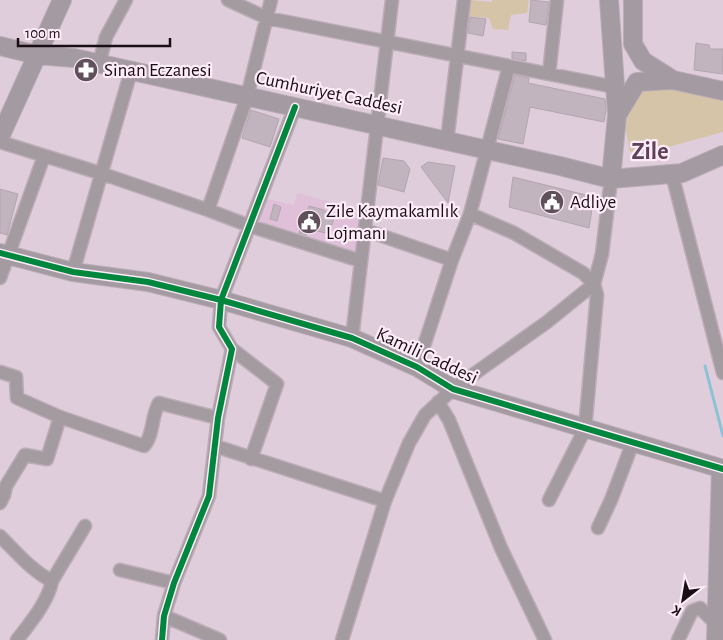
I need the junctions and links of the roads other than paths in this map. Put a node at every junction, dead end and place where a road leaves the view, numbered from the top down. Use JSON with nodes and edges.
{"nodes":[{"id":1,"x":62,"y":0,"type":"edge"},
{"id":2,"x":126,"y":0,"type":"edge"},
{"id":3,"x":228,"y":0,"type":"edge"},
{"id":4,"x":271,"y":0,"type":"edge"},
{"id":5,"x":392,"y":0,"type":"edge"},
{"id":6,"x":464,"y":0,"type":"edge"},
{"id":7,"x":556,"y":0,"type":"edge"},
{"id":8,"x":609,"y":0,"type":"edge"},
{"id":9,"x":633,"y":0,"type":"edge"},
{"id":10,"x":267,"y":18,"type":"junction"},
{"id":11,"x":387,"y":42,"type":"junction"},
{"id":12,"x":0,"y":46,"type":"edge"},
{"id":13,"x":37,"y":55,"type":"junction"},
{"id":14,"x":458,"y":56,"type":"junction"},
{"id":15,"x":99,"y":64,"type":"junction"},
{"id":16,"x":509,"y":66,"type":"junction"},
{"id":17,"x":131,"y":71,"type":"junction"},
{"id":18,"x":549,"y":74,"type":"junction"},
{"id":19,"x":673,"y":80,"type":"junction"},
{"id":20,"x":615,"y":87,"type":"junction"},
{"id":21,"x":723,"y":91,"type":"edge"},
{"id":22,"x":247,"y":97,"type":"junction"},
{"id":23,"x":295,"y":108,"type":"junction"},
{"id":24,"x":617,"y":115,"type":"junction"},
{"id":25,"x":377,"y":126,"type":"junction"},
{"id":26,"x":0,"y":137,"type":"edge"},
{"id":27,"x":447,"y":141,"type":"junction"},
{"id":28,"x":0,"y":142,"type":"edge"},
{"id":29,"x":487,"y":150,"type":"junction"},
{"id":30,"x":723,"y":154,"type":"edge"},
{"id":31,"x":44,"y":156,"type":"junction"},
{"id":32,"x":102,"y":174,"type":"junction"},
{"id":33,"x":672,"y":174,"type":"junction"},
{"id":34,"x":611,"y":179,"type":"junction"},
{"id":35,"x":208,"y":210,"type":"junction"},
{"id":36,"x":470,"y":214,"type":"junction"},
{"id":37,"x":250,"y":226,"type":"junction"},
{"id":38,"x":365,"y":230,"type":"junction"},
{"id":39,"x":4,"y":254,"type":"edge"},
{"id":40,"x":361,"y":260,"type":"junction"},
{"id":41,"x":452,"y":260,"type":"junction"},
{"id":42,"x":74,"y":272,"type":"junction"},
{"id":43,"x":0,"y":278,"type":"edge"},
{"id":44,"x":594,"y":284,"type":"junction"},
{"id":45,"x":221,"y":300,"type":"junction"},
{"id":46,"x":352,"y":338,"type":"junction"},
{"id":47,"x":232,"y":349,"type":"junction"},
{"id":48,"x":417,"y":367,"type":"junction"},
{"id":49,"x":0,"y":372,"type":"edge"},
{"id":50,"x":723,"y":373,"type":"edge"},
{"id":51,"x":453,"y":389,"type":"junction"},
{"id":52,"x":438,"y":402,"type":"junction"},
{"id":53,"x":60,"y":417,"type":"junction"},
{"id":54,"x":218,"y":418,"type":"junction"},
{"id":55,"x":585,"y":429,"type":"junction"},
{"id":56,"x":633,"y":442,"type":"junction"},
{"id":57,"x":215,"y":446,"type":"junction"},
{"id":58,"x":251,"y":459,"type":"junction"},
{"id":59,"x":722,"y":468,"type":"edge"},
{"id":60,"x":3,"y":484,"type":"edge"},
{"id":61,"x":548,"y":500,"type":"dead end"},
{"id":62,"x":385,"y":501,"type":"junction"},
{"id":63,"x":0,"y":503,"type":"edge"},
{"id":64,"x":85,"y":526,"type":"dead end"},
{"id":65,"x":598,"y":528,"type":"dead end"},
{"id":66,"x":0,"y":536,"type":"edge"},
{"id":67,"x":120,"y":570,"type":"dead end"},
{"id":68,"x":52,"y":581,"type":"junction"},
{"id":69,"x":174,"y":583,"type":"junction"},
{"id":70,"x":164,"y":616,"type":"junction"},
{"id":71,"x":716,"y":632,"type":"edge"},
{"id":72,"x":17,"y":640,"type":"edge"},
{"id":73,"x":162,"y":640,"type":"edge"},
{"id":74,"x":220,"y":640,"type":"edge"},
{"id":75,"x":342,"y":640,"type":"edge"},
{"id":76,"x":545,"y":640,"type":"edge"},
{"id":77,"x":678,"y":640,"type":"edge"}],
"edges":[{"from":1,"to":13,"type":"street"},
{"from":2,"to":15,"type":"street"},
{"from":3,"to":10,"type":"street"},
{"from":4,"to":10,"type":"street"},
{"from":5,"to":11,"type":"street"},
{"from":6,"to":14,"type":"street"},
{"from":7,"to":18,"type":"street"},
{"from":8,"to":20,"type":"street"},
{"from":9,"to":19,"type":"street"},
{"from":10,"to":11,"type":"street"},
{"from":10,"to":22,"type":"street"},
{"from":11,"to":14,"type":"street"},
{"from":11,"to":25,"type":"street"},
{"from":12,"to":13,"type":"street","name":"Cumhuriyet Caddesi"},
{"from":13,"to":15,"type":"street","name":"Cumhuriyet Caddesi"},
{"from":13,"to":26,"type":"street"},
{"from":14,"to":16,"type":"street"},
{"from":14,"to":27,"type":"street"},
{"from":15,"to":17,"type":"street","name":"Cumhuriyet Caddesi"},
{"from":16,"to":18,"type":"street"},
{"from":16,"to":29,"type":"street"},
{"from":17,"to":22,"type":"street","name":"Cumhuriyet Caddesi"},
{"from":17,"to":32,"type":"street"},
{"from":18,"to":20,"type":"street"},
{"from":19,"to":21,"type":"street"},
{"from":19,"to":24,"type":"street"},
{"from":20,"to":24,"type":"street"},
{"from":22,"to":23,"type":"street","name":"Cumhuriyet Caddesi"},
{"from":22,"to":35,"type":"street"},
{"from":23,"to":25,"type":"street","name":"Cumhuriyet Caddesi"},
{"from":23,"to":37,"type":"street"},
{"from":24,"to":34,"type":"street"},
{"from":25,"to":27,"type":"street","name":"Cumhuriyet Caddesi"},
{"from":25,"to":38,"type":"street"},
{"from":27,"to":29,"type":"street","name":"Cumhuriyet Caddesi"},
{"from":28,"to":31,"type":"street"},
{"from":29,"to":34,"type":"street","name":"Cumhuriyet Caddesi"},
{"from":29,"to":36,"type":"street"},
{"from":30,"to":33,"type":"street","name":"Cumhuriyet Caddesi"},
{"from":31,"to":32,"type":"street"},
{"from":31,"to":39,"type":"street"},
{"from":32,"to":35,"type":"street"},
{"from":32,"to":42,"type":"street"},
{"from":33,"to":34,"type":"street","name":"Cumhuriyet Caddesi"},
{"from":33,"to":50,"type":"street"},
{"from":34,"to":44,"type":"street"},
{"from":35,"to":37,"type":"street"},
{"from":36,"to":41,"type":"street"},
{"from":36,"to":44,"type":"street"},
{"from":37,"to":40,"type":"street"},
{"from":37,"to":45,"type":"street"},
{"from":38,"to":40,"type":"street"},
{"from":38,"to":41,"type":"street"},
{"from":39,"to":42,"type":"street","name":"Kamili Caddesi"},
{"from":39,"to":43,"type":"street"},
{"from":40,"to":46,"type":"street"},
{"from":41,"to":48,"type":"street"},
{"from":42,"to":45,"type":"street","name":"Kamili Caddesi"},
{"from":44,"to":51,"type":"street"},
{"from":44,"to":55,"type":"street"},
{"from":45,"to":46,"type":"street","name":"Kamili Caddesi"},
{"from":45,"to":47,"type":"street"},
{"from":46,"to":48,"type":"street","name":"Kamili Caddesi"},
{"from":47,"to":54,"type":"street"},
{"from":47,"to":58,"type":"street"},
{"from":48,"to":51,"type":"street","name":"Kamili Caddesi"},
{"from":49,"to":53,"type":"street"},
{"from":51,"to":52,"type":"street"},
{"from":51,"to":55,"type":"street","name":"Kamili Caddesi"},
{"from":52,"to":62,"type":"street"},
{"from":52,"to":76,"type":"street"},
{"from":53,"to":54,"type":"street"},
{"from":53,"to":60,"type":"street"},
{"from":54,"to":57,"type":"street"},
{"from":55,"to":56,"type":"street","name":"Kamili Caddesi"},
{"from":55,"to":61,"type":"street"},
{"from":56,"to":59,"type":"street","name":"Kamili Caddesi"},
{"from":56,"to":65,"type":"street"},
{"from":57,"to":58,"type":"street"},
{"from":57,"to":69,"type":"street"},
{"from":58,"to":62,"type":"street"},
{"from":59,"to":71,"type":"street"},
{"from":60,"to":63,"type":"street"},
{"from":62,"to":75,"type":"street"},
{"from":64,"to":68,"type":"street"},
{"from":66,"to":68,"type":"street"},
{"from":67,"to":69,"type":"street"},
{"from":68,"to":72,"type":"street"},
{"from":69,"to":70,"type":"street"},
{"from":70,"to":73,"type":"street"},
{"from":70,"to":74,"type":"street"},
{"from":71,"to":77,"type":"street"}]}
